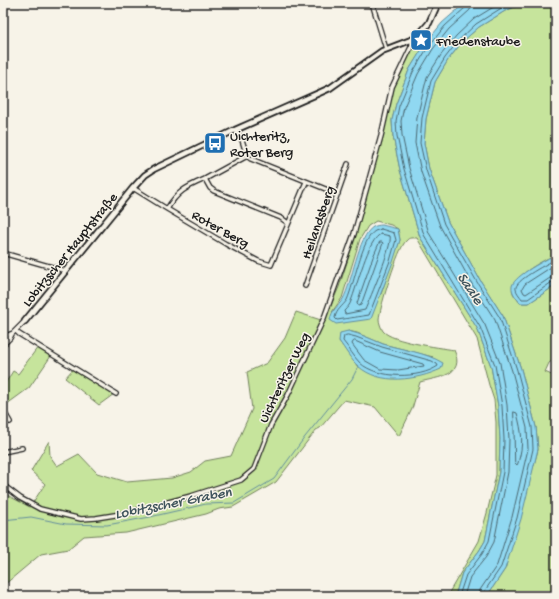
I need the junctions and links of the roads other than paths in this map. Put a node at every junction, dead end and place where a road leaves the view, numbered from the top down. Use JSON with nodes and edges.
{"nodes":[{"id":1,"x":372,"y":3,"type":"edge"},
{"id":2,"x":438,"y":3,"type":"edge"},
{"id":3,"x":412,"y":40,"type":"junction"},
{"id":4,"x":386,"y":49,"type":"junction"},
{"id":5,"x":235,"y":130,"type":"junction"},
{"id":6,"x":247,"y":156,"type":"junction"},
{"id":7,"x":348,"y":164,"type":"dead end"},
{"id":8,"x":205,"y":179,"type":"junction"},
{"id":9,"x":306,"y":182,"type":"junction"},
{"id":10,"x":133,"y":188,"type":"junction"},
{"id":11,"x":338,"y":194,"type":"junction"},
{"id":12,"x":167,"y":209,"type":"junction"},
{"id":13,"x":288,"y":223,"type":"junction"},
{"id":14,"x":3,"y":253,"type":"edge"},
{"id":15,"x":66,"y":271,"type":"junction"},
{"id":16,"x":305,"y":286,"type":"dead end"},
{"id":17,"x":25,"y":321,"type":"joint"},
{"id":18,"x":17,"y":329,"type":"junction"},
{"id":19,"x":12,"y":334,"type":"junction"},
{"id":20,"x":3,"y":337,"type":"edge"},
{"id":21,"x":3,"y":345,"type":"edge"},
{"id":22,"x":116,"y":394,"type":"dead end"},
{"id":23,"x":3,"y":410,"type":"edge"},
{"id":24,"x":10,"y":422,"type":"dead end"},
{"id":25,"x":22,"y":448,"type":"dead end"},
{"id":26,"x":3,"y":452,"type":"edge"},
{"id":27,"x":3,"y":485,"type":"edge"}],
"edges":[{"from":1,"to":4,"type":"street"},
{"from":2,"to":3,"type":"street"},
{"from":3,"to":4,"type":"street","name":"Lobitzscher Hauptstraße"},
{"from":3,"to":27,"type":"street","name":"Uichteritzer Weg"},
{"from":4,"to":5,"type":"street","name":"Lobitzscher Hauptstraße"},
{"from":5,"to":6,"type":"street"},
{"from":5,"to":10,"type":"street","name":"Lobitzscher Hauptstraße"},
{"from":6,"to":8,"type":"street"},
{"from":6,"to":9,"type":"street"},
{"from":7,"to":11,"type":"street","name":"Heilandsberg"},
{"from":8,"to":12,"type":"street"},
{"from":8,"to":13,"type":"street","name":"Roter Berg"},
{"from":9,"to":11,"type":"street"},
{"from":9,"to":13,"type":"street","name":"Roter Berg"},
{"from":10,"to":12,"type":"street"},
{"from":10,"to":15,"type":"street","name":"Lobitzscher Hauptstraße"},
{"from":11,"to":16,"type":"street","name":"Heilandsberg"},
{"from":12,"to":13,"type":"street","name":"Roter Berg"},
{"from":14,"to":15,"type":"street"},
{"from":15,"to":17,"type":"street","name":"Lobitzscher Hauptstraße"},
{"from":17,"to":18,"type":"street","name":"Lobitzscher Hauptstraße"},
{"from":18,"to":19,"type":"street","name":"Lobitzscher Hauptstraße"},
{"from":18,"to":22,"type":"street"},
{"from":19,"to":20,"type":"street","name":"Lobitzscher Hauptstraße"},
{"from":19,"to":21,"type":"street"},
{"from":23,"to":24,"type":"street"},
{"from":25,"to":26,"type":"street"}]}
